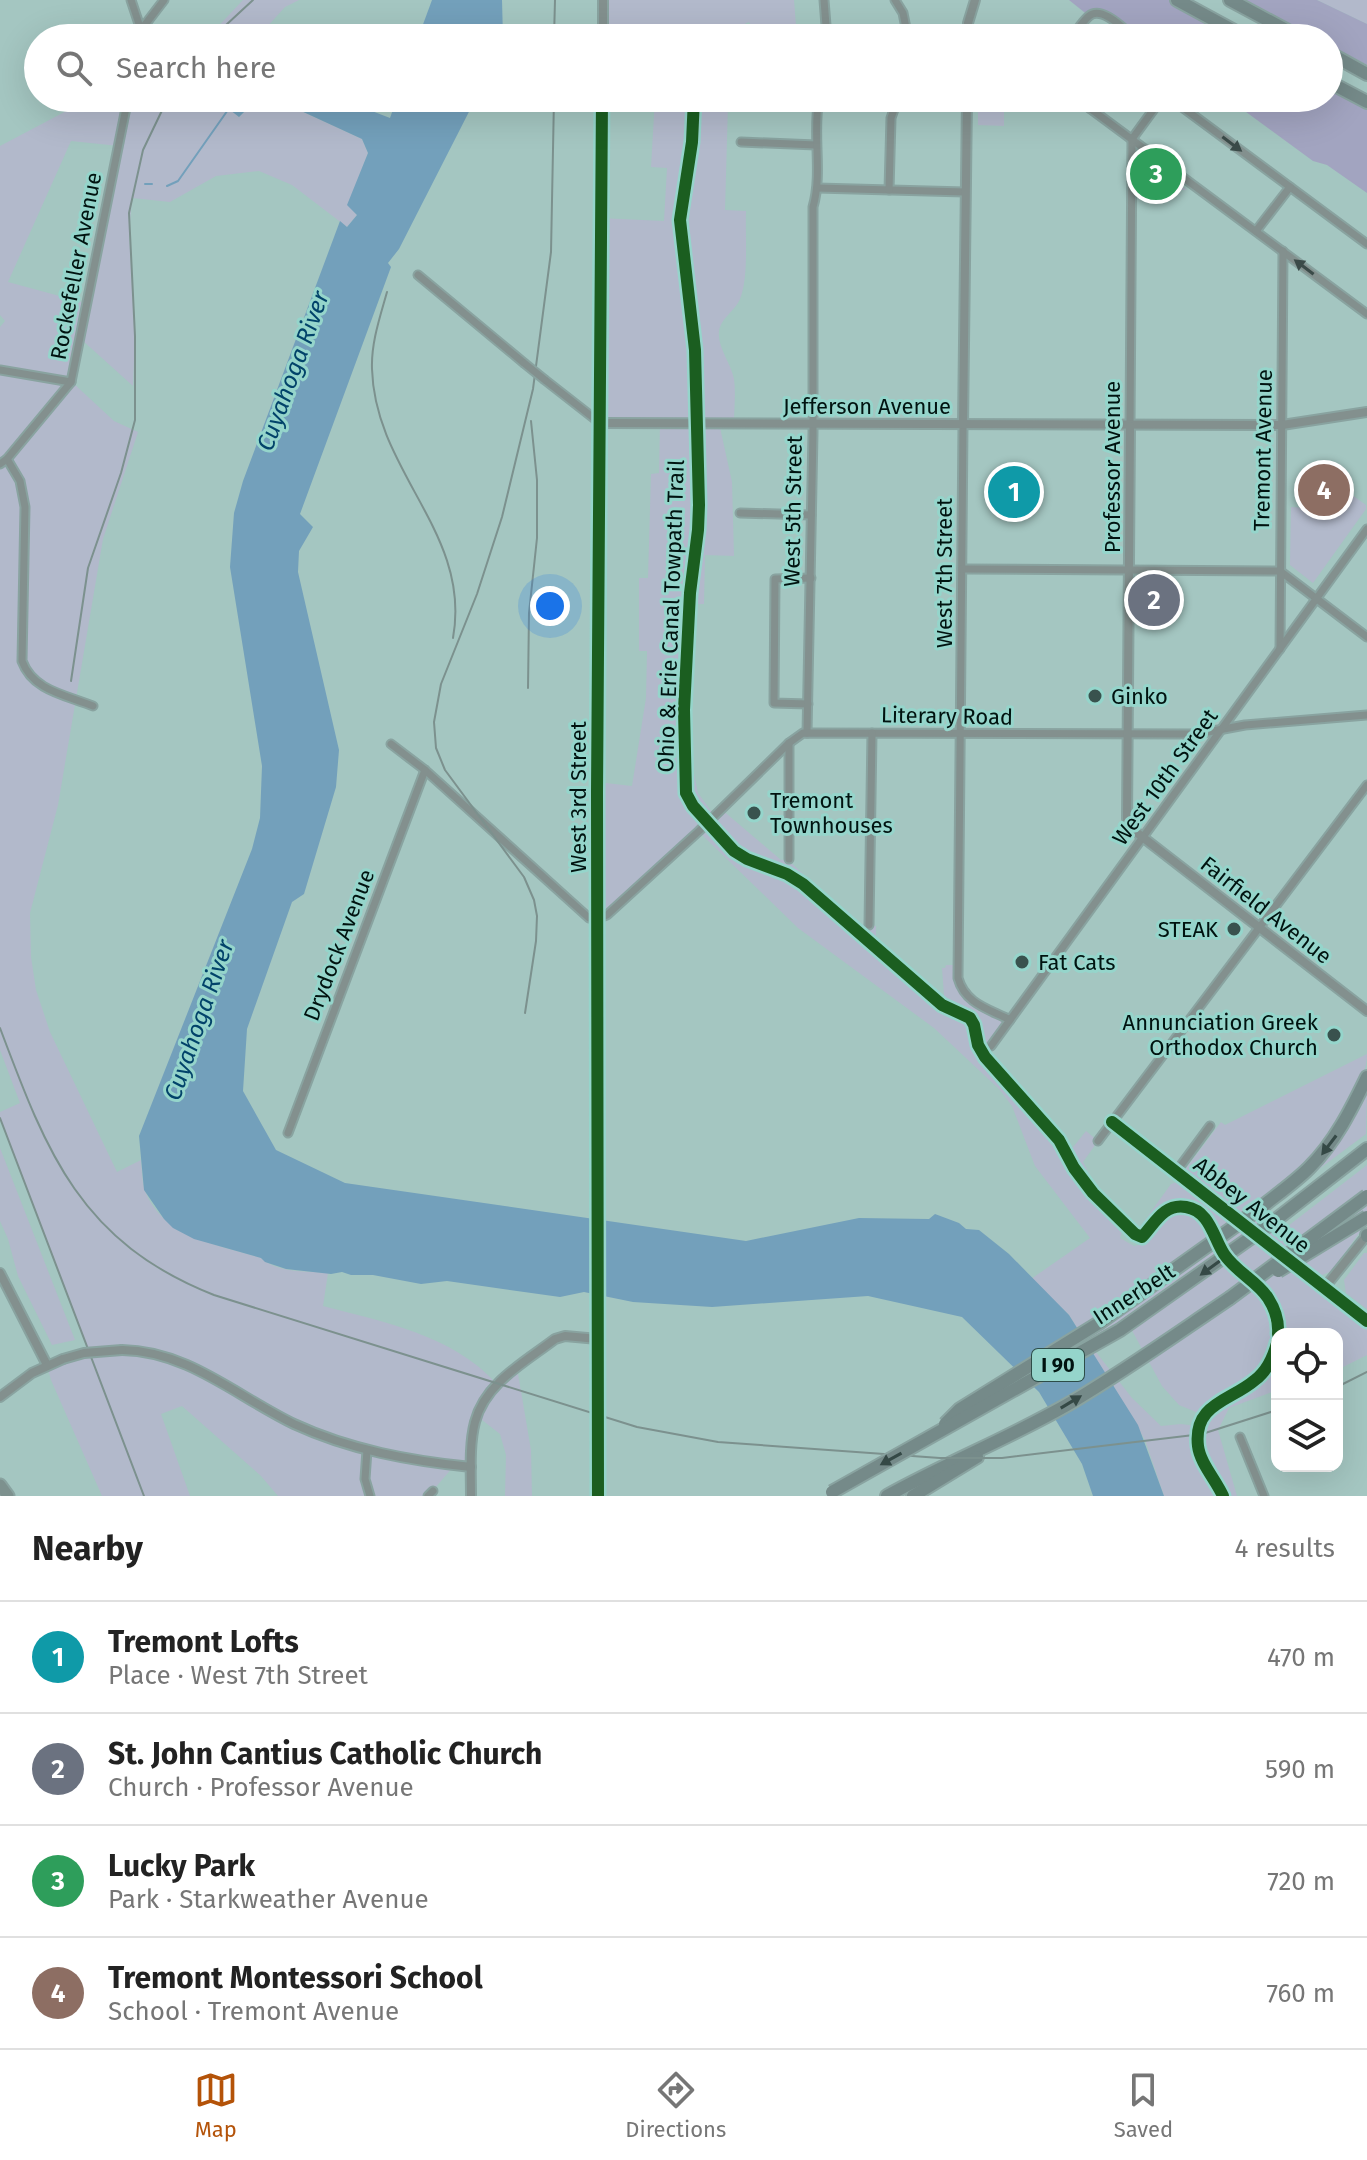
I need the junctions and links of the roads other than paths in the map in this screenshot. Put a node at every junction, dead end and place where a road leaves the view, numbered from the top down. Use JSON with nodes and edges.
{"nodes":[{"id":1,"x":131,"y":0,"type":"edge"},
{"id":2,"x":164,"y":0,"type":"edge"},
{"id":3,"x":603,"y":0,"type":"edge"},
{"id":4,"x":824,"y":0,"type":"edge"},
{"id":5,"x":895,"y":0,"type":"edge"},
{"id":6,"x":975,"y":0,"type":"edge"},
{"id":7,"x":1177,"y":0,"type":"edge"},
{"id":8,"x":1230,"y":0,"type":"edge"},
{"id":9,"x":137,"y":24,"type":"edge"},
{"id":10,"x":147,"y":24,"type":"edge"},
{"id":11,"x":603,"y":24,"type":"edge"},
{"id":12,"x":826,"y":24,"type":"edge"},
{"id":13,"x":905,"y":24,"type":"edge"},
{"id":14,"x":968,"y":24,"type":"edge"},
{"id":15,"x":1082,"y":24,"type":"edge"},
{"id":16,"x":1117,"y":24,"type":"edge"},
{"id":17,"x":1221,"y":24,"type":"edge"},
{"id":18,"x":1275,"y":24,"type":"edge"},
{"id":19,"x":1343,"y":61,"type":"edge"},
{"id":20,"x":1367,"y":74,"type":"edge"},
{"id":21,"x":1343,"y":89,"type":"edge"},
{"id":22,"x":1367,"y":102,"type":"edge"},
{"id":23,"x":125,"y":112,"type":"edge"},
{"id":24,"x":602,"y":112,"type":"edge"},
{"id":25,"x":818,"y":112,"type":"edge"},
{"id":26,"x":893,"y":112,"type":"edge"},
{"id":27,"x":967,"y":112,"type":"edge"},
{"id":28,"x":1095,"y":112,"type":"edge"},
{"id":29,"x":1152,"y":112,"type":"edge"},
{"id":30,"x":1189,"y":112,"type":"edge"},
{"id":31,"x":1132,"y":139,"type":"junction"},
{"id":32,"x":741,"y":142,"type":"dead end"},
{"id":33,"x":816,"y":145,"type":"junction"},
{"id":34,"x":1290,"y":187,"type":"junction"},
{"id":35,"x":817,"y":188,"type":"junction"},
{"id":36,"x":889,"y":190,"type":"junction"},
{"id":37,"x":965,"y":192,"type":"junction"},
{"id":38,"x":1256,"y":231,"type":"junction"},
{"id":39,"x":1367,"y":244,"type":"edge"},
{"id":40,"x":1283,"y":251,"type":"junction"},
{"id":41,"x":418,"y":275,"type":"dead end"},
{"id":42,"x":1367,"y":314,"type":"edge"},
{"id":43,"x":0,"y":370,"type":"edge"},
{"id":44,"x":71,"y":382,"type":"junction"},
{"id":45,"x":1367,"y":412,"type":"edge"},
{"id":46,"x":600,"y":423,"type":"junction"},
{"id":47,"x":813,"y":424,"type":"junction"},
{"id":48,"x":963,"y":425,"type":"junction"},
{"id":49,"x":1282,"y":425,"type":"junction"},
{"id":50,"x":1130,"y":426,"type":"junction"},
{"id":51,"x":4,"y":461,"type":"edge"},
{"id":52,"x":740,"y":513,"type":"dead end"},
{"id":53,"x":811,"y":515,"type":"junction"},
{"id":54,"x":1367,"y":529,"type":"edge"},
{"id":55,"x":962,"y":569,"type":"junction"},
{"id":56,"x":1130,"y":570,"type":"junction"},
{"id":57,"x":1280,"y":571,"type":"junction"},
{"id":58,"x":811,"y":578,"type":"junction"},
{"id":59,"x":1317,"y":598,"type":"junction"},
{"id":60,"x":1367,"y":637,"type":"edge"},
{"id":61,"x":1280,"y":649,"type":"junction"},
{"id":62,"x":808,"y":704,"type":"junction"},
{"id":63,"x":93,"y":706,"type":"dead end"},
{"id":64,"x":1367,"y":715,"type":"edge"},
{"id":65,"x":1221,"y":729,"type":"junction"},
{"id":66,"x":807,"y":733,"type":"junction"},
{"id":67,"x":872,"y":733,"type":"junction"},
{"id":68,"x":961,"y":735,"type":"junction"},
{"id":69,"x":1127,"y":736,"type":"junction"},
{"id":70,"x":789,"y":743,"type":"junction"},
{"id":71,"x":391,"y":744,"type":"dead end"},
{"id":72,"x":425,"y":770,"type":"junction"},
{"id":73,"x":1367,"y":785,"type":"edge"},
{"id":74,"x":1144,"y":838,"type":"junction"},
{"id":75,"x":789,"y":859,"type":"dead end"},
{"id":76,"x":597,"y":919,"type":"junction"},
{"id":77,"x":869,"y":925,"type":"dead end"},
{"id":78,"x":1258,"y":927,"type":"junction"},
{"id":79,"x":1367,"y":1011,"type":"edge"},
{"id":80,"x":1010,"y":1020,"type":"junction"},
{"id":81,"x":991,"y":1046,"type":"dead end"},
{"id":82,"x":1367,"y":1077,"type":"edge"},
{"id":83,"x":1112,"y":1122,"type":"junction"},
{"id":84,"x":1210,"y":1126,"type":"dead end"},
{"id":85,"x":288,"y":1133,"type":"dead end"},
{"id":86,"x":1098,"y":1141,"type":"dead end"},
{"id":87,"x":1366,"y":1150,"type":"edge"},
{"id":88,"x":1176,"y":1172,"type":"junction"},
{"id":89,"x":1367,"y":1196,"type":"edge"},
{"id":90,"x":1367,"y":1217,"type":"edge"},
{"id":91,"x":1367,"y":1235,"type":"edge"},
{"id":92,"x":0,"y":1273,"type":"edge"},
{"id":93,"x":1325,"y":1287,"type":"junction"},
{"id":94,"x":1230,"y":1298,"type":"junction"},
{"id":95,"x":1367,"y":1321,"type":"edge"},
{"id":96,"x":598,"y":1339,"type":"junction"},
{"id":97,"x":47,"y":1365,"type":"junction"},
{"id":98,"x":0,"y":1397,"type":"edge"},
{"id":99,"x":935,"y":1434,"type":"junction"},
{"id":100,"x":1240,"y":1437,"type":"dead end"},
{"id":101,"x":1003,"y":1440,"type":"junction"},
{"id":102,"x":367,"y":1450,"type":"junction"},
{"id":103,"x":471,"y":1467,"type":"junction"},
{"id":104,"x":0,"y":1485,"type":"edge"},
{"id":105,"x":8,"y":1496,"type":"edge"},
{"id":106,"x":370,"y":1496,"type":"edge"},
{"id":107,"x":471,"y":1496,"type":"edge"},
{"id":108,"x":598,"y":1496,"type":"edge"},
{"id":109,"x":824,"y":1496,"type":"edge"},
{"id":110,"x":887,"y":1496,"type":"edge"},
{"id":111,"x":913,"y":1496,"type":"edge"},
{"id":112,"x":1264,"y":1496,"type":"edge"}],
"edges":[{"from":1,"to":9,"type":"street"},
{"from":2,"to":10,"type":"street"},
{"from":3,"to":11,"type":"street"},
{"from":4,"to":12,"type":"street"},
{"from":5,"to":13,"type":"street"},
{"from":6,"to":14,"type":"street"},
{"from":7,"to":17,"type":"highway"},
{"from":8,"to":18,"type":"highway"},
{"from":15,"to":16,"type":"street"},
{"from":19,"to":20,"type":"highway"},
{"from":21,"to":22,"type":"highway"},
{"from":23,"to":44,"type":"street","name":"Rockefeller Avenue"},
{"from":24,"to":46,"type":"street","name":"West 3rd Street"},
{"from":25,"to":33,"type":"street","name":"West 5th Street"},
{"from":26,"to":36,"type":"street"},
{"from":27,"to":37,"type":"street","name":"West 7th Street"},
{"from":28,"to":31,"type":"street"},
{"from":29,"to":31,"type":"street"},
{"from":30,"to":34,"type":"street","one_way":true},
{"from":31,"to":38,"type":"street"},
{"from":31,"to":50,"type":"street","name":"Professor Avenue"},
{"from":32,"to":33,"type":"street"},
{"from":33,"to":35,"type":"street","name":"West 5th Street"},
{"from":34,"to":38,"type":"street"},
{"from":34,"to":39,"type":"street"},
{"from":35,"to":36,"type":"street"},
{"from":35,"to":47,"type":"street","name":"West 5th Street"},
{"from":36,"to":37,"type":"street"},
{"from":37,"to":48,"type":"street","name":"West 7th Street"},
{"from":38,"to":40,"type":"street"},
{"from":42,"to":40,"type":"street","one_way":true},
{"from":40,"to":49,"type":"street","name":"Tremont Avenue"},
{"from":41,"to":46,"type":"street","bridge":true},
{"from":43,"to":44,"type":"street"},
{"from":44,"to":51,"type":"street","name":"Rockefeller Avenue"},
{"from":45,"to":49,"type":"street","name":"Jefferson Avenue"},
{"from":46,"to":47,"type":"street","name":"Jefferson Avenue"},
{"from":46,"to":76,"type":"street","name":"West 3rd Street"},
{"from":47,"to":48,"type":"street","name":"Jefferson Avenue"},
{"from":47,"to":53,"type":"street","name":"West 5th Street"},
{"from":48,"to":50,"type":"street","name":"Jefferson Avenue"},
{"from":48,"to":55,"type":"street","name":"West 7th Street"},
{"from":49,"to":50,"type":"street","name":"Jefferson Avenue"},
{"from":49,"to":57,"type":"street","name":"Tremont Avenue"},
{"from":50,"to":56,"type":"street","name":"Professor Avenue"},
{"from":51,"to":63,"type":"street"},
{"from":52,"to":53,"type":"street"},
{"from":53,"to":58,"type":"street","name":"West 5th Street"},
{"from":54,"to":59,"type":"street","name":"West 10th Street"},
{"from":55,"to":56,"type":"street"},
{"from":55,"to":68,"type":"street","name":"West 7th Street"},
{"from":56,"to":57,"type":"street"},
{"from":56,"to":69,"type":"street","name":"Professor Avenue"},
{"from":57,"to":59,"type":"street"},
{"from":57,"to":61,"type":"street","name":"Tremont Avenue"},
{"from":58,"to":62,"type":"street","name":"West 5th Street"},
{"from":58,"to":62,"type":"street"},
{"from":59,"to":60,"type":"street"},
{"from":59,"to":61,"type":"street","name":"West 10th Street"},
{"from":61,"to":65,"type":"street","name":"West 10th Street"},
{"from":62,"to":66,"type":"street","name":"West 5th Street"},
{"from":64,"to":65,"type":"street","name":"Literary Road"},
{"from":65,"to":69,"type":"street","name":"Literary Road"},
{"from":65,"to":74,"type":"street","name":"West 10th Street"},
{"from":66,"to":67,"type":"street","name":"Literary Road"},
{"from":66,"to":70,"type":"street","name":"Literary Road"},
{"from":67,"to":68,"type":"street","name":"Literary Road"},
{"from":67,"to":77,"type":"street"},
{"from":68,"to":69,"type":"street","name":"Literary Road"},
{"from":68,"to":80,"type":"street","name":"West 7th Street"},
{"from":69,"to":74,"type":"street","name":"Professor Avenue"},
{"from":70,"to":75,"type":"street"},
{"from":70,"to":76,"type":"street","name":"Literary Road"},
{"from":71,"to":72,"type":"street"},
{"from":72,"to":76,"type":"street"},
{"from":72,"to":85,"type":"street","name":"Drydock Avenue"},
{"from":73,"to":78,"type":"street"},
{"from":74,"to":78,"type":"street","name":"Fairfield Avenue"},
{"from":74,"to":80,"type":"street","name":"West 10th Street"},
{"from":76,"to":96,"type":"street","name":"West 3rd Street"},
{"from":78,"to":79,"type":"street","name":"Fairfield Avenue"},
{"from":78,"to":83,"type":"street"},
{"from":80,"to":81,"type":"street","name":"West 10th Street"},
{"from":82,"to":99,"type":"highway","one_way":true,"bridge":true},
{"from":83,"to":86,"type":"street"},
{"from":83,"to":88,"type":"street","name":"Abbey Avenue"},
{"from":84,"to":88,"type":"street"},
{"from":87,"to":99,"type":"highway","name":"Innerbelt","number":"I 90","one_way":true,"bridge":true},
{"from":88,"to":93,"type":"street","name":"Abbey Avenue"},
{"from":89,"to":94,"type":"highway","bridge":true},
{"from":90,"to":94,"type":"highway","bridge":true},
{"from":91,"to":93,"type":"street"},
{"from":92,"to":97,"type":"street"},
{"from":93,"to":95,"type":"street","name":"Abbey Avenue"},
{"from":101,"to":94,"type":"highway","one_way":true},
{"from":96,"to":103,"type":"street"},
{"from":96,"to":108,"type":"street","name":"West 3rd Street"},
{"from":97,"to":98,"type":"street"},
{"from":97,"to":102,"type":"street","bridge":true},
{"from":99,"to":109,"type":"highway","name":"Innerbelt","number":"I 90","one_way":true,"bridge":true},
{"from":100,"to":112,"type":"street"},
{"from":101,"to":110,"type":"highway"},
{"from":101,"to":111,"type":"highway"},
{"from":102,"to":103,"type":"street"},
{"from":102,"to":106,"type":"street"},
{"from":103,"to":107,"type":"street"},
{"from":104,"to":105,"type":"main road"}]}
